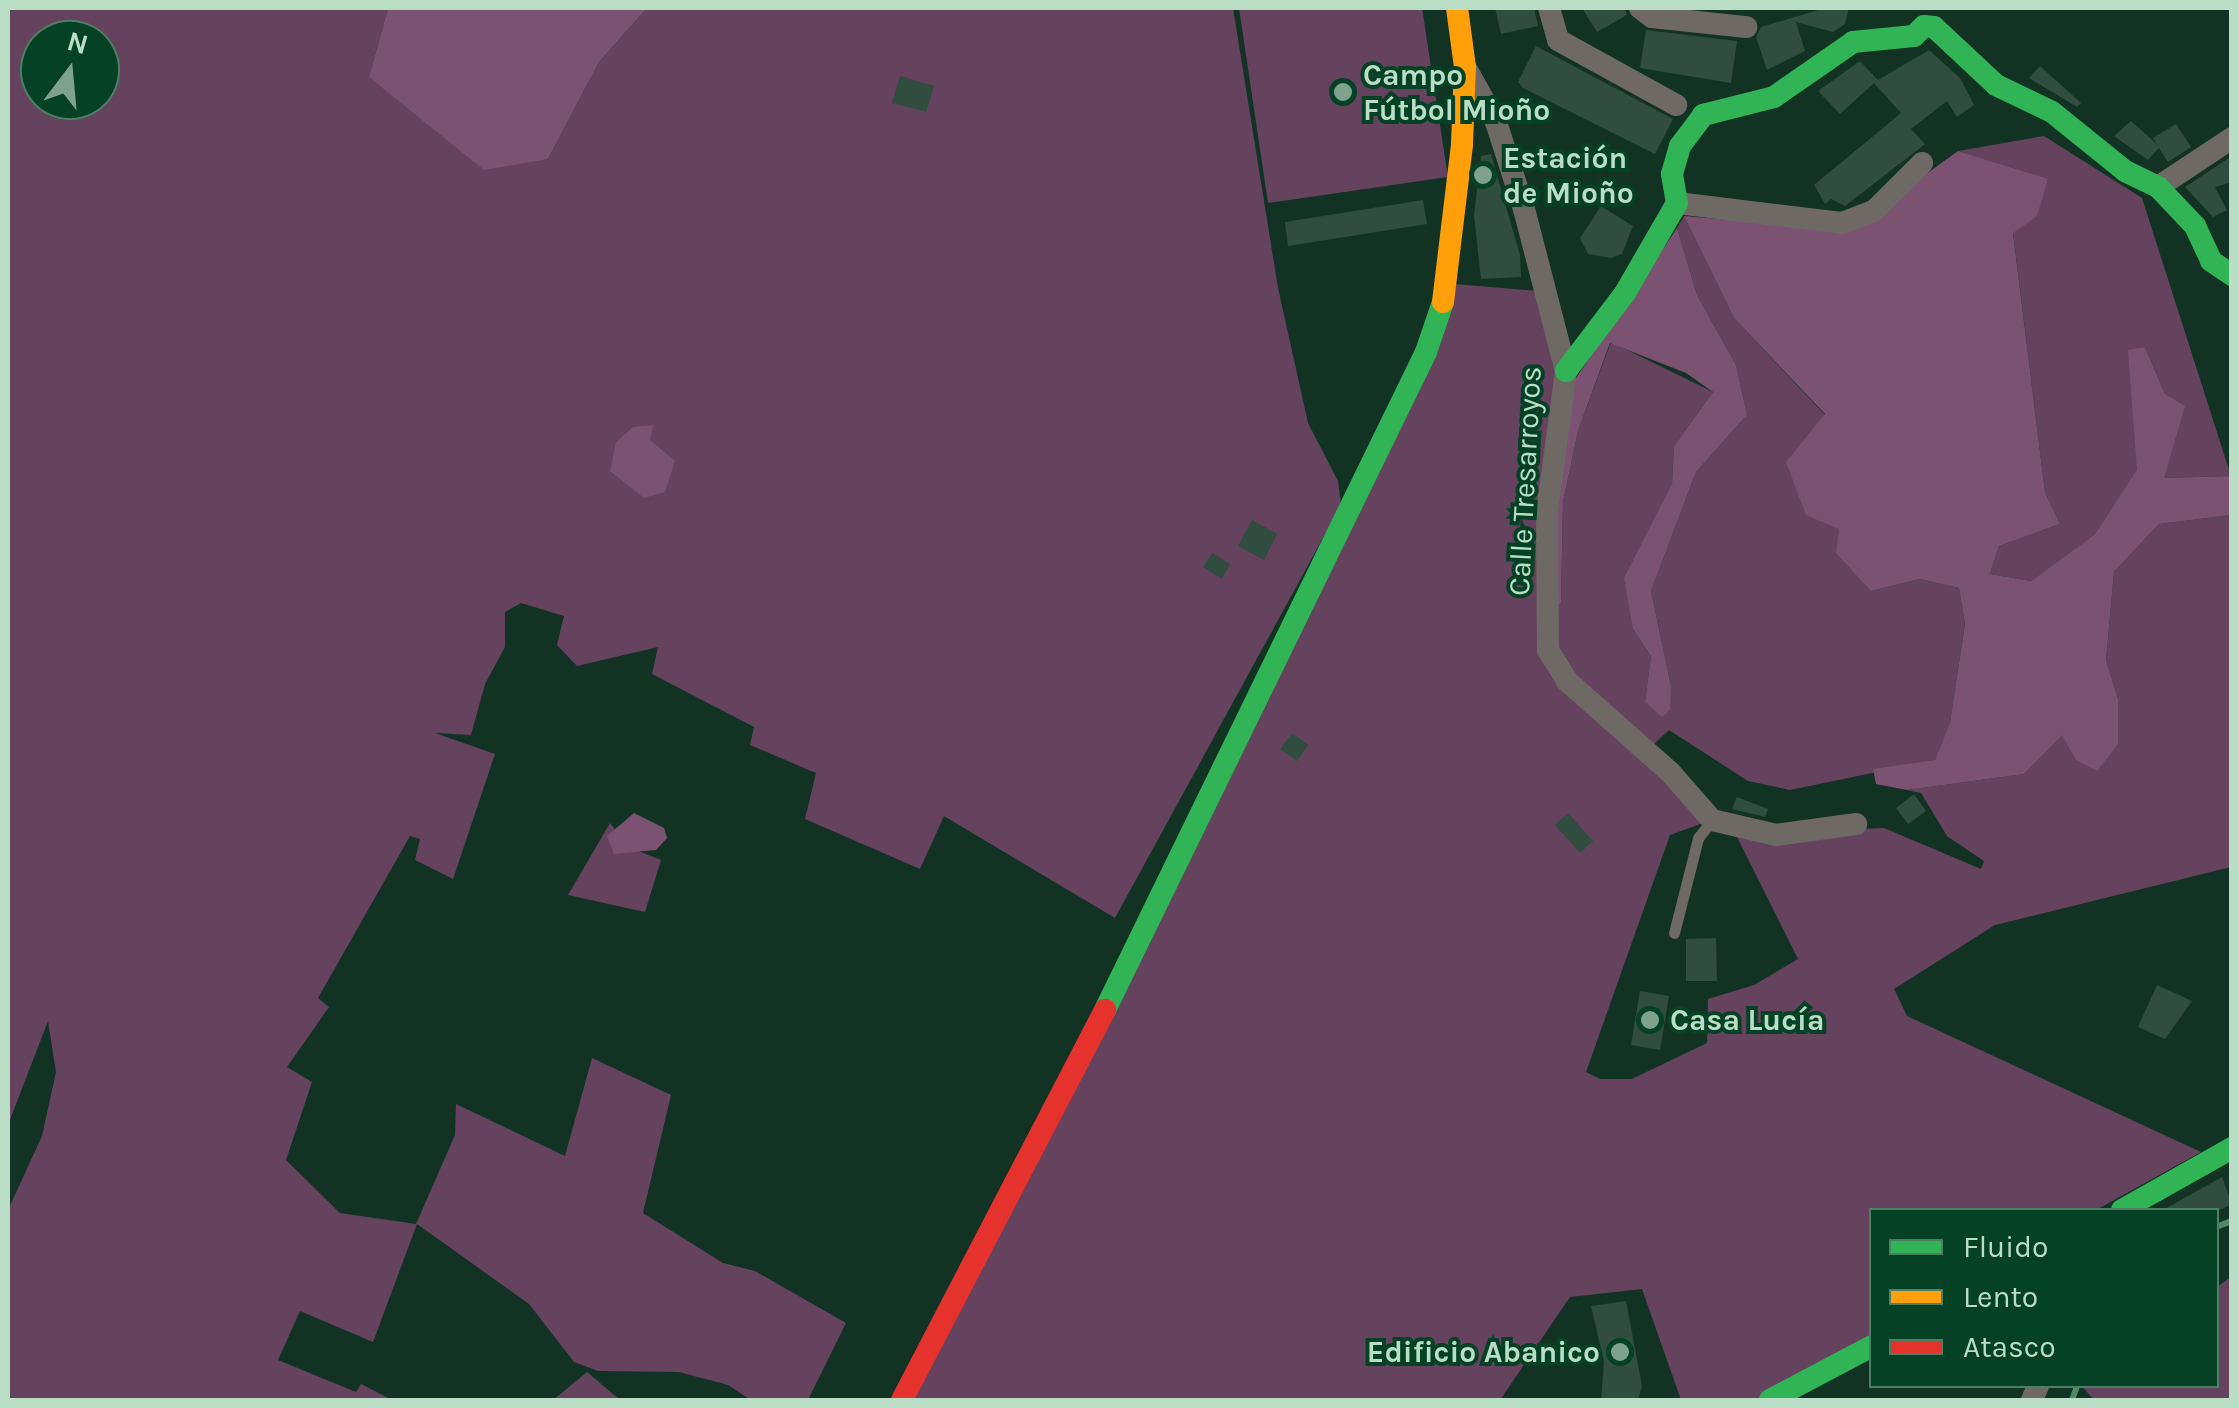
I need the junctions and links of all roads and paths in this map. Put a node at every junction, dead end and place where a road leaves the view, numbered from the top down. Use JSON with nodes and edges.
{"nodes":[{"id":1,"x":1457,"y":8,"type":"edge"},
{"id":2,"x":1549,"y":8,"type":"edge"},
{"id":3,"x":1640,"y":8,"type":"edge"},
{"id":4,"x":1920,"y":17,"type":"edge"},
{"id":5,"x":1746,"y":27,"type":"dead end"},
{"id":6,"x":1465,"y":67,"type":"junction"},
{"id":7,"x":1676,"y":105,"type":"dead end"},
{"id":8,"x":2232,"y":138,"type":"edge"},
{"id":9,"x":1922,"y":163,"type":"dead end"},
{"id":10,"x":2158,"y":187,"type":"junction"},
{"id":11,"x":1677,"y":203,"type":"junction"},
{"id":12,"x":2232,"y":275,"type":"edge"},
{"id":13,"x":1566,"y":371,"type":"junction"},
{"id":14,"x":1712,"y":820,"type":"junction"},
{"id":15,"x":1856,"y":824,"type":"dead end"},
{"id":16,"x":1674,"y":933,"type":"dead end"},
{"id":17,"x":2232,"y":1148,"type":"edge"},
{"id":18,"x":2154,"y":1200,"type":"edge"},
{"id":19,"x":2128,"y":1208,"type":"edge"},
{"id":20,"x":1869,"y":1348,"type":"edge"},
{"id":21,"x":902,"y":1400,"type":"edge"},
{"id":22,"x":1770,"y":1400,"type":"edge"}],
"edges":[{"from":1,"to":6,"type":"street"},
{"from":2,"to":7,"type":"street"},
{"from":3,"to":5,"type":"street"},
{"from":4,"to":10,"type":"street"},
{"from":4,"to":11,"type":"street"},
{"from":6,"to":13,"type":"street","name":"Calle Tresarroyos"},
{"from":6,"to":21,"type":"street"},
{"from":8,"to":10,"type":"street"},
{"from":9,"to":11,"type":"street"},
{"from":10,"to":12,"type":"street"},
{"from":11,"to":13,"type":"street"},
{"from":13,"to":14,"type":"street","name":"Calle Tresarroyos"},
{"from":14,"to":15,"type":"street"},
{"from":14,"to":16,"type":"lane"},
{"from":17,"to":18,"type":"street"},
{"from":18,"to":19,"type":"street"},
{"from":20,"to":22,"type":"street"}]}
